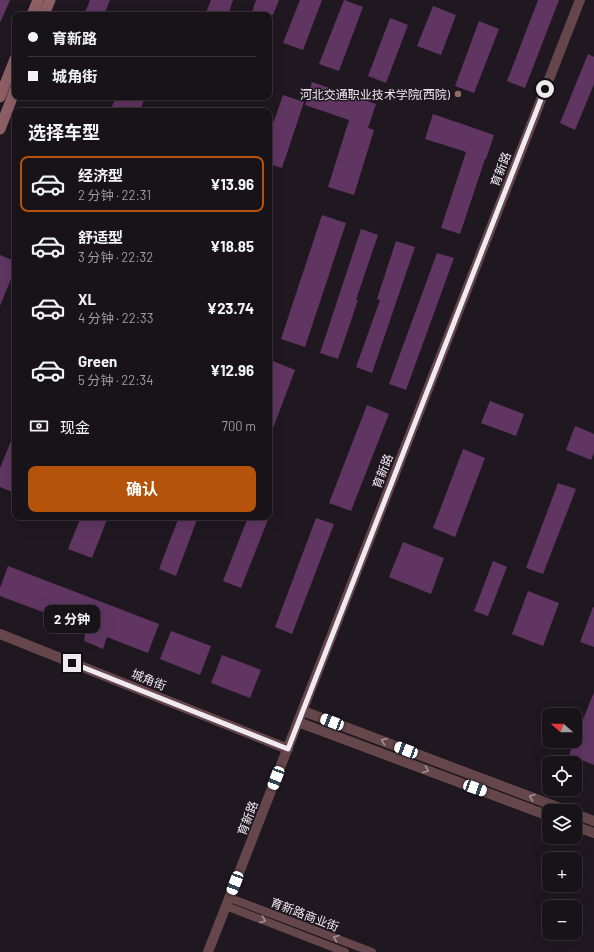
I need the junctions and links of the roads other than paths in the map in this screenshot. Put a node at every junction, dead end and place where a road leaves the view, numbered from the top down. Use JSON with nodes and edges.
{"nodes":[{"id":1,"x":38,"y":0,"type":"edge"},
{"id":2,"x":50,"y":0,"type":"edge"},
{"id":3,"x":580,"y":0,"type":"edge"},
{"id":4,"x":33,"y":12,"type":"edge"},
{"id":5,"x":45,"y":12,"type":"edge"},
{"id":6,"x":12,"y":67,"type":"edge"},
{"id":7,"x":0,"y":97,"type":"edge"},
{"id":8,"x":12,"y":98,"type":"edge"},
{"id":9,"x":0,"y":129,"type":"edge"},
{"id":10,"x":0,"y":634,"type":"edge"},
{"id":11,"x":302,"y":711,"type":"junction"},
{"id":12,"x":298,"y":722,"type":"junction"},
{"id":13,"x":288,"y":749,"type":"junction"},
{"id":14,"x":549,"y":804,"type":"edge"},
{"id":15,"x":542,"y":813,"type":"edge"},
{"id":16,"x":582,"y":817,"type":"edge"},
{"id":17,"x":594,"y":821,"type":"edge"},
{"id":18,"x":582,"y":829,"type":"edge"},
{"id":19,"x":594,"y":833,"type":"edge"},
{"id":20,"x":228,"y":902,"type":"junction"},
{"id":21,"x":208,"y":952,"type":"edge"},
{"id":22,"x":345,"y":952,"type":"edge"},
{"id":23,"x":372,"y":952,"type":"edge"}],
"edges":[{"from":1,"to":4,"type":"main road"},
{"from":2,"to":5,"type":"main road"},
{"from":3,"to":11,"type":"street","name":"育新路"},
{"from":6,"to":7,"type":"main road"},
{"from":8,"to":9,"type":"main road"},
{"from":10,"to":13,"type":"street","name":"城角街"},
{"from":11,"to":12,"type":"street","name":"育新路"},
{"from":14,"to":11,"type":"street","one_way":true},
{"from":12,"to":13,"type":"street","name":"育新路"},
{"from":12,"to":15,"type":"street","one_way":true},
{"from":13,"to":20,"type":"street","name":"育新路"},
{"from":16,"to":17,"type":"street"},
{"from":18,"to":19,"type":"street"},
{"from":20,"to":21,"type":"street","name":"育新路"},
{"from":20,"to":22,"type":"street","name":"育新路商业街","one_way":true},
{"from":23,"to":20,"type":"street","name":"育新路商业街","one_way":true}]}
